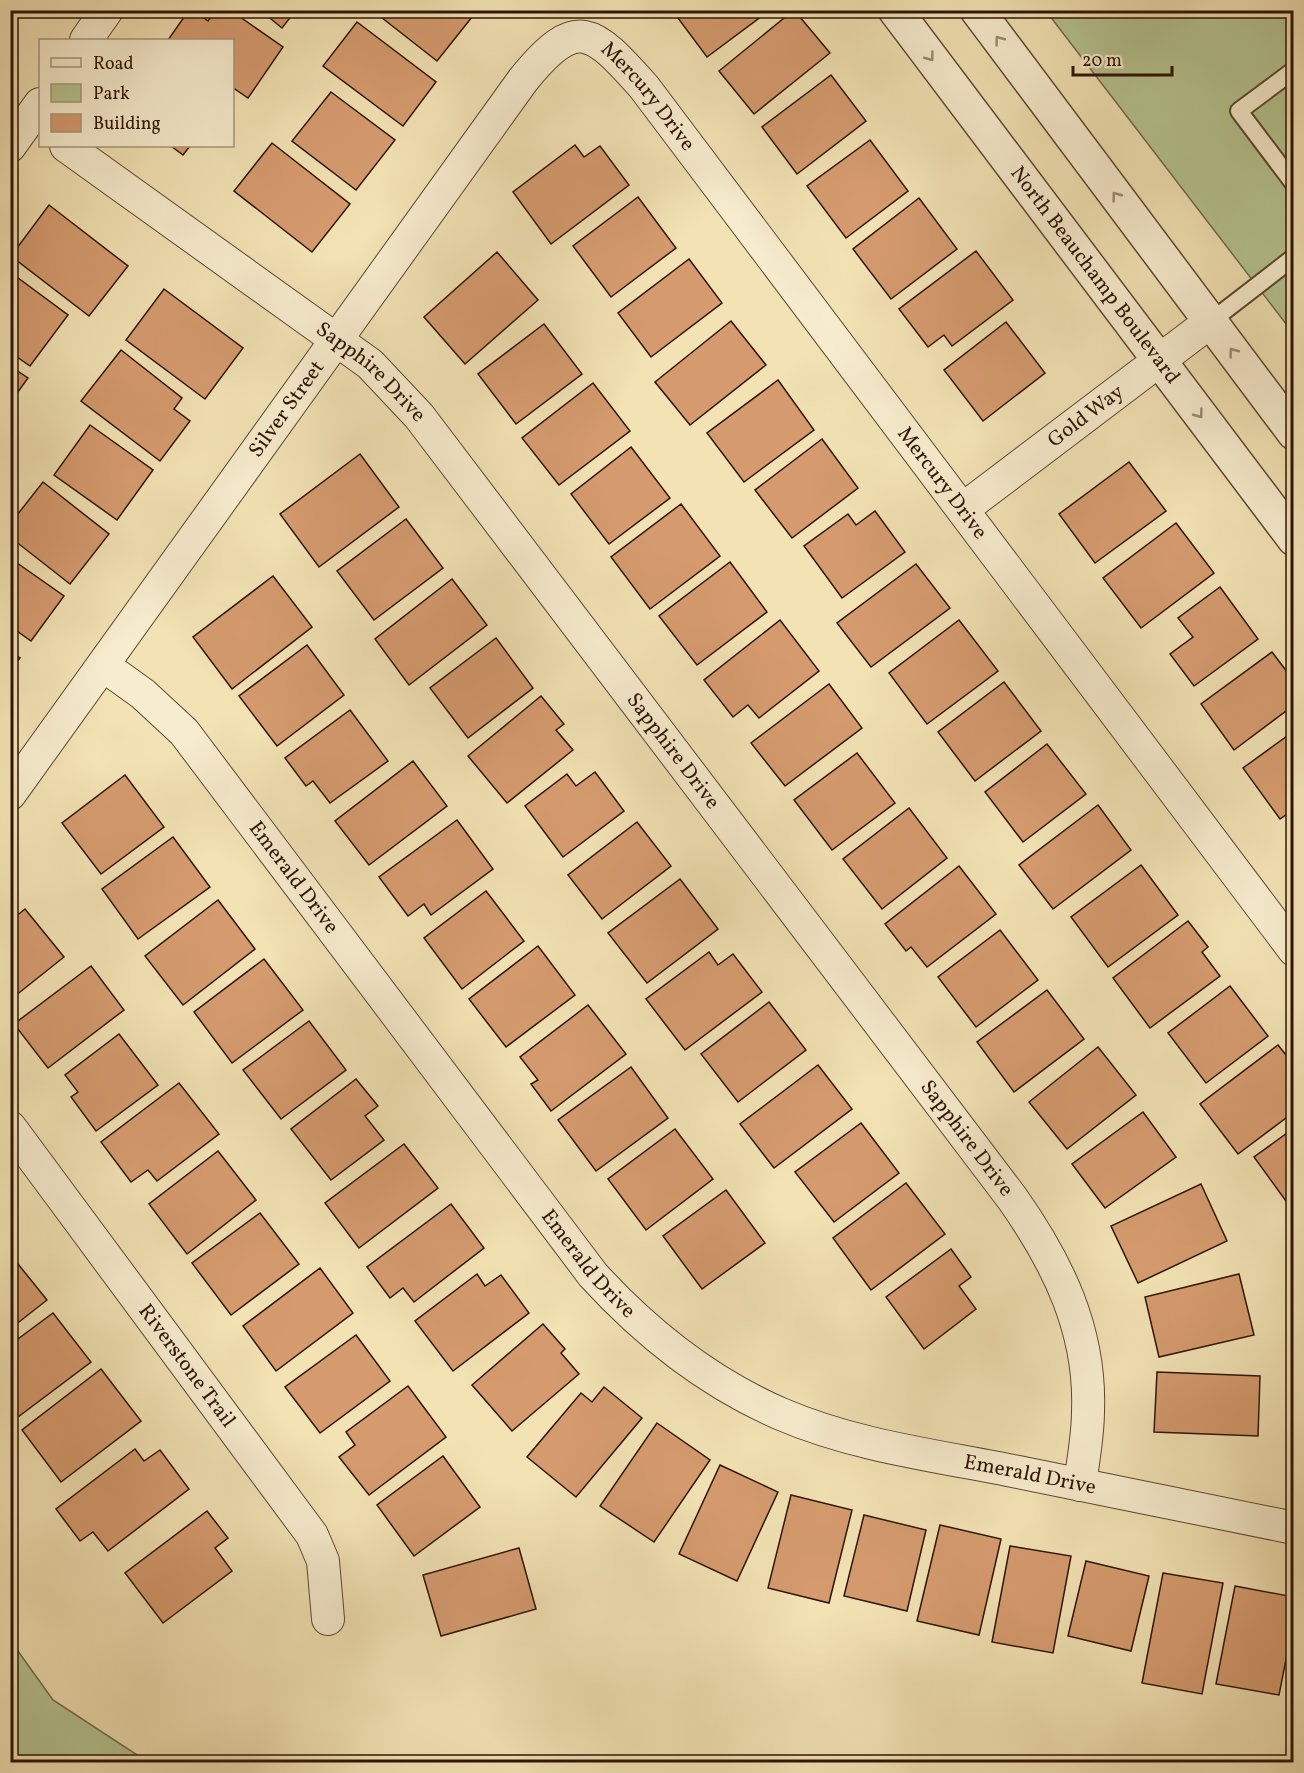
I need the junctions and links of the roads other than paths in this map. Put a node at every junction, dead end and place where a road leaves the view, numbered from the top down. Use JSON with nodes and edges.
{"nodes":[{"id":1,"x":107,"y":10,"type":"edge"},
{"id":2,"x":895,"y":10,"type":"edge"},
{"id":3,"x":977,"y":10,"type":"edge"},
{"id":4,"x":574,"y":36,"type":"joint"},
{"id":5,"x":87,"y":39,"type":"edge"},
{"id":6,"x":1293,"y":70,"type":"edge"},
{"id":7,"x":37,"y":117,"type":"edge"},
{"id":8,"x":10,"y":146,"type":"edge"},
{"id":9,"x":67,"y":147,"type":"edge"},
{"id":10,"x":1293,"y":184,"type":"edge"},
{"id":11,"x":1293,"y":257,"type":"edge"},
{"id":12,"x":1210,"y":322,"type":"junction"},
{"id":13,"x":337,"y":340,"type":"junction"},
{"id":14,"x":1158,"y":361,"type":"junction"},
{"id":15,"x":1293,"y":433,"type":"edge"},
{"id":16,"x":963,"y":509,"type":"junction"},
{"id":17,"x":1293,"y":539,"type":"edge"},
{"id":18,"x":104,"y":666,"type":"junction"},
{"id":19,"x":10,"y":794,"type":"edge"},
{"id":20,"x":1293,"y":950,"type":"edge"},
{"id":21,"x":10,"y":1127,"type":"edge"},
{"id":22,"x":1080,"y":1485,"type":"junction"},
{"id":23,"x":1293,"y":1528,"type":"edge"},
{"id":24,"x":328,"y":1619,"type":"dead end"}],
"edges":[{"from":1,"to":5,"type":"street"},
{"from":2,"to":14,"type":"street","name":"North Beauchamp Boulevard","one_way":true},
{"from":12,"to":3,"type":"street","one_way":true},
{"from":4,"to":13,"type":"street","name":"Silver Street"},
{"from":4,"to":16,"type":"street","name":"Mercury Drive"},
{"from":6,"to":10,"type":"lane"},
{"from":7,"to":8,"type":"street"},
{"from":9,"to":13,"type":"street","name":"Sapphire Drive"},
{"from":11,"to":12,"type":"lane"},
{"from":12,"to":14,"type":"street","name":"Gold Way"},
{"from":15,"to":12,"type":"street","one_way":true},
{"from":13,"to":18,"type":"street","name":"Silver Street"},
{"from":13,"to":22,"type":"street","name":"Sapphire Drive"},
{"from":14,"to":16,"type":"street","name":"Gold Way"},
{"from":14,"to":17,"type":"street","name":"North Beauchamp Boulevard","one_way":true},
{"from":16,"to":20,"type":"street","name":"Mercury Drive"},
{"from":18,"to":19,"type":"street","name":"Silver Street"},
{"from":18,"to":22,"type":"street","name":"Emerald Drive"},
{"from":21,"to":24,"type":"street","name":"Riverstone Trail"},
{"from":22,"to":23,"type":"street","name":"Emerald Drive"}]}
